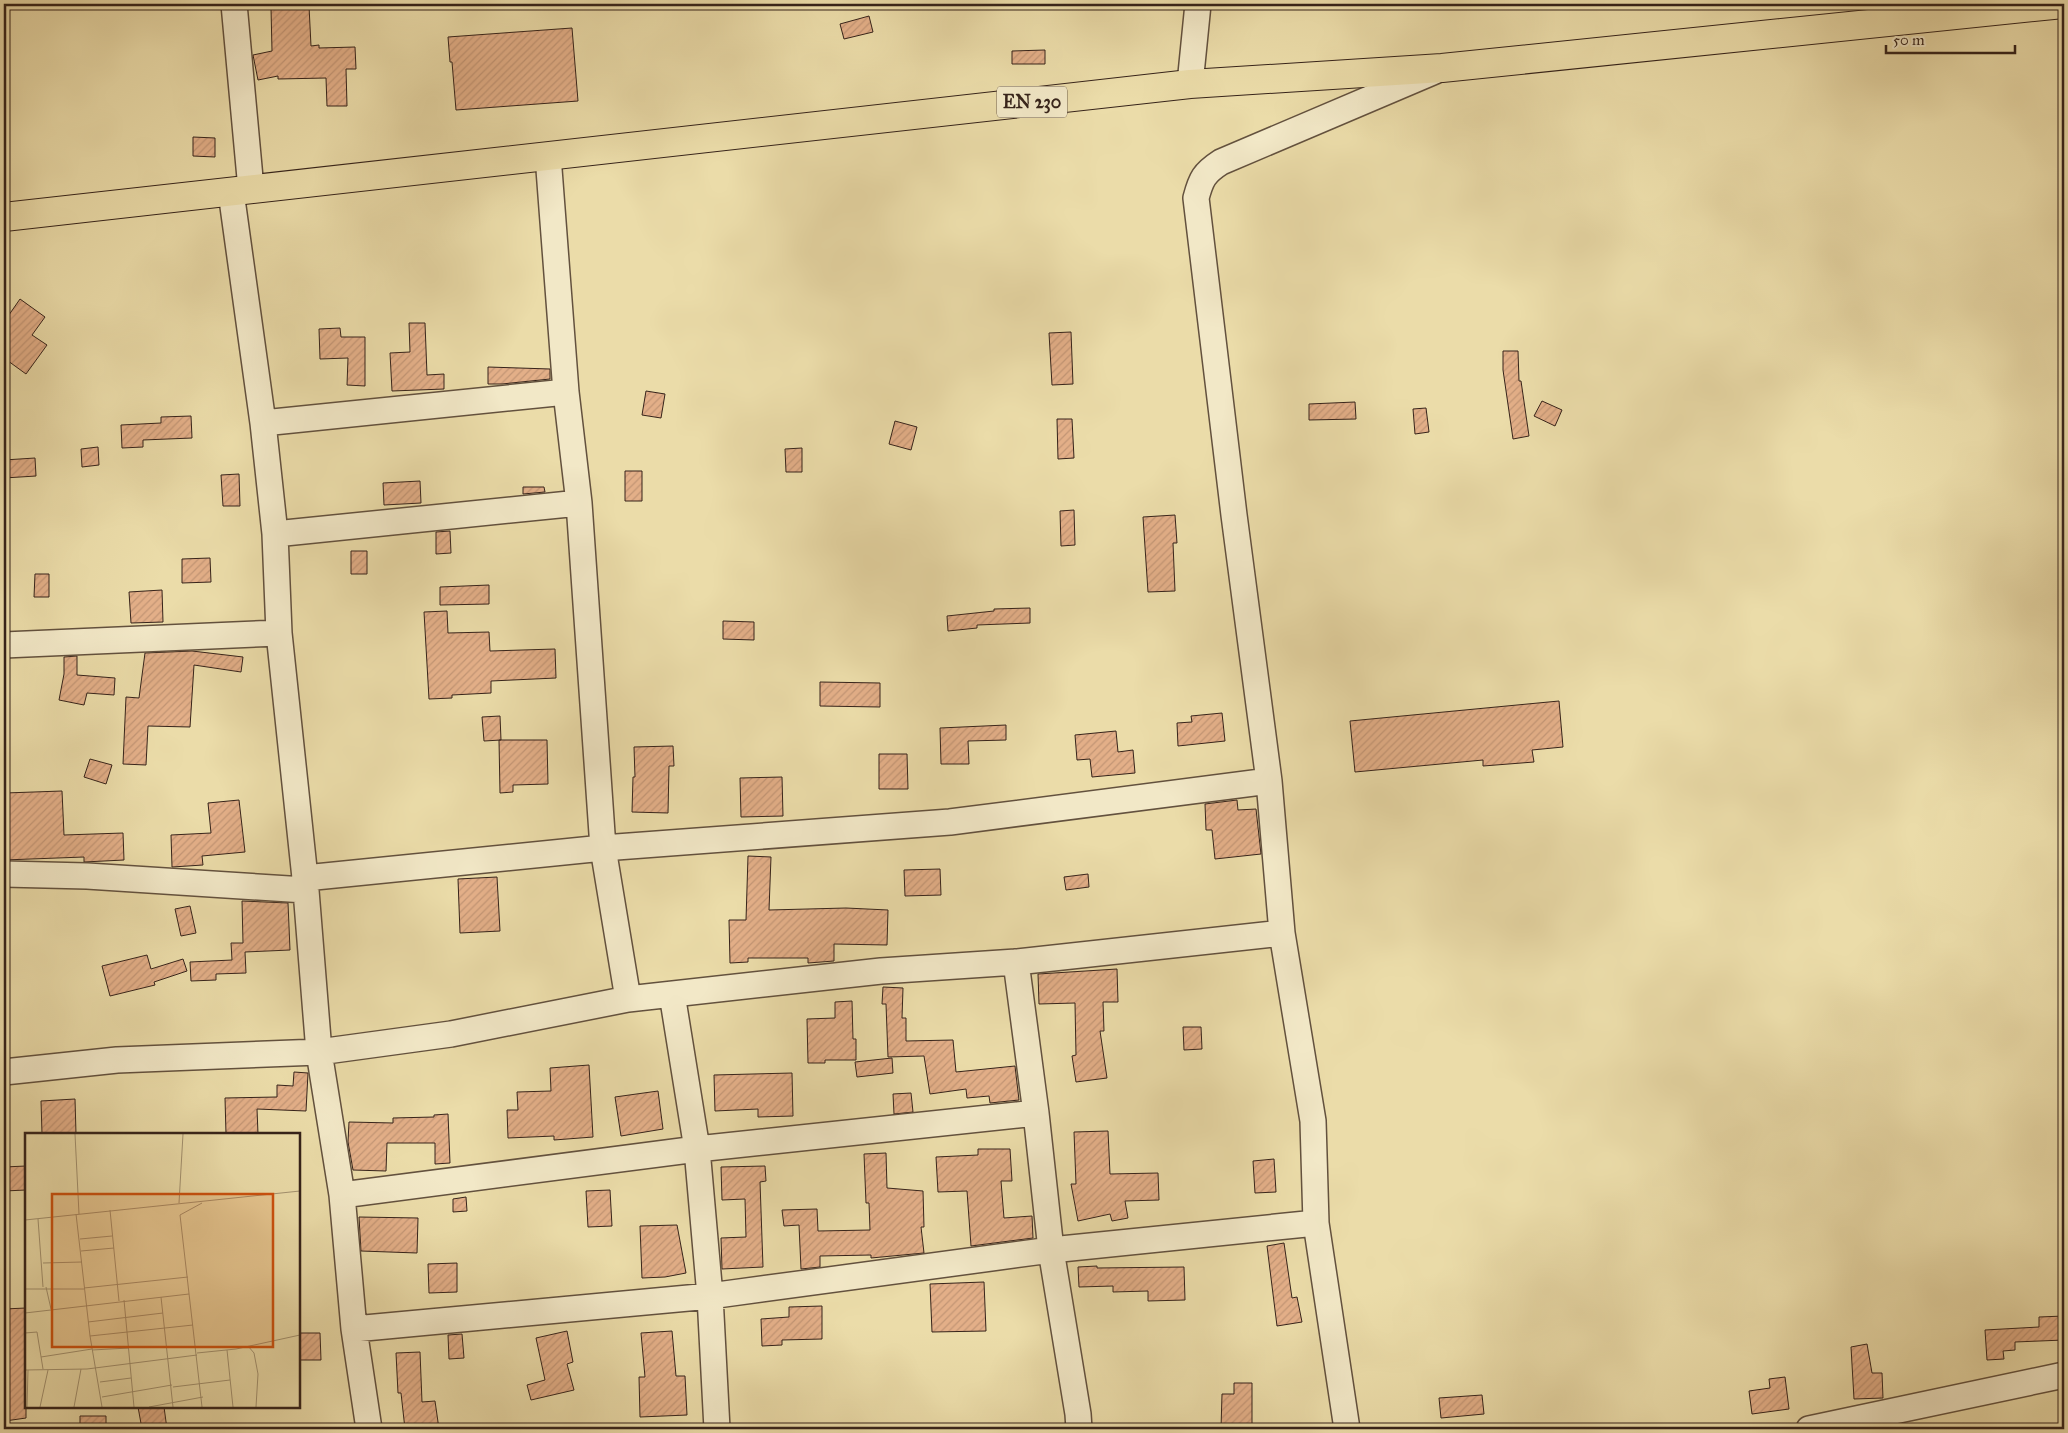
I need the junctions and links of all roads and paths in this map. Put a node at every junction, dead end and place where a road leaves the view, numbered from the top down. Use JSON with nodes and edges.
{"nodes":[{"id":1,"x":234,"y":4,"type":"edge"},
{"id":2,"x":1198,"y":4,"type":"edge"},
{"id":3,"x":2063,"y":4,"type":"edge"},
{"id":4,"x":1442,"y":68,"type":"junction"},
{"id":5,"x":1190,"y":84,"type":"junction"},
{"id":6,"x":548,"y":156,"type":"junction"},
{"id":7,"x":241,"y":190,"type":"junction"},
{"id":8,"x":4,"y":217,"type":"edge"},
{"id":9,"x":566,"y":392,"type":"junction"},
{"id":10,"x":263,"y":423,"type":"junction"},
{"id":11,"x":579,"y":504,"type":"junction"},
{"id":12,"x":275,"y":534,"type":"junction"},
{"id":13,"x":279,"y":633,"type":"junction"},
{"id":14,"x":4,"y":645,"type":"edge"},
{"id":15,"x":1269,"y":781,"type":"junction"},
{"id":16,"x":603,"y":848,"type":"junction"},
{"id":17,"x":4,"y":874,"type":"edge"},
{"id":18,"x":305,"y":884,"type":"junction"},
{"id":19,"x":1282,"y":933,"type":"junction"},
{"id":20,"x":1016,"y":962,"type":"junction"},
{"id":21,"x":672,"y":994,"type":"junction"},
{"id":22,"x":628,"y":999,"type":"junction"},
{"id":23,"x":319,"y":1052,"type":"junction"},
{"id":24,"x":4,"y":1072,"type":"edge"},
{"id":25,"x":1036,"y":1112,"type":"junction"},
{"id":26,"x":697,"y":1149,"type":"junction"},
{"id":27,"x":342,"y":1195,"type":"junction"},
{"id":28,"x":1316,"y":1223,"type":"junction"},
{"id":29,"x":1051,"y":1250,"type":"junction"},
{"id":30,"x":710,"y":1296,"type":"junction"},
{"id":31,"x":354,"y":1329,"type":"junction"},
{"id":32,"x":2064,"y":1375,"type":"edge"},
{"id":33,"x":1839,"y":1426,"type":"edge"},
{"id":34,"x":369,"y":1429,"type":"edge"},
{"id":35,"x":717,"y":1429,"type":"edge"},
{"id":36,"x":1078,"y":1429,"type":"edge"},
{"id":37,"x":1348,"y":1429,"type":"edge"},
{"id":38,"x":1809,"y":1429,"type":"edge"}],
"edges":[{"from":1,"to":7,"type":"street"},
{"from":2,"to":5,"type":"street"},
{"from":3,"to":4,"type":"main road","number":"EN 230"},
{"from":4,"to":5,"type":"main road","number":"EN 230"},
{"from":4,"to":15,"type":"street"},
{"from":5,"to":6,"type":"main road","number":"EN 230"},
{"from":6,"to":7,"type":"main road","number":"EN 230"},
{"from":6,"to":9,"type":"street"},
{"from":7,"to":8,"type":"main road","number":"EN 230"},
{"from":7,"to":10,"type":"street"},
{"from":9,"to":10,"type":"street"},
{"from":9,"to":11,"type":"street"},
{"from":10,"to":12,"type":"street"},
{"from":11,"to":12,"type":"street"},
{"from":11,"to":16,"type":"street"},
{"from":12,"to":13,"type":"street"},
{"from":13,"to":14,"type":"street"},
{"from":13,"to":18,"type":"street"},
{"from":15,"to":16,"type":"street"},
{"from":15,"to":19,"type":"street"},
{"from":16,"to":18,"type":"street"},
{"from":16,"to":22,"type":"street"},
{"from":17,"to":18,"type":"street"},
{"from":18,"to":23,"type":"street"},
{"from":19,"to":20,"type":"street"},
{"from":19,"to":28,"type":"street"},
{"from":20,"to":21,"type":"street"},
{"from":20,"to":25,"type":"street"},
{"from":21,"to":22,"type":"street"},
{"from":21,"to":26,"type":"street"},
{"from":22,"to":23,"type":"street"},
{"from":23,"to":24,"type":"street"},
{"from":23,"to":27,"type":"street"},
{"from":25,"to":26,"type":"street"},
{"from":25,"to":29,"type":"street"},
{"from":26,"to":27,"type":"street"},
{"from":26,"to":30,"type":"street"},
{"from":27,"to":31,"type":"street"},
{"from":28,"to":29,"type":"street"},
{"from":28,"to":37,"type":"street"},
{"from":29,"to":30,"type":"street"},
{"from":29,"to":36,"type":"street"},
{"from":30,"to":31,"type":"street"},
{"from":30,"to":35,"type":"street"},
{"from":31,"to":34,"type":"street"},
{"from":32,"to":33,"type":"street"},
{"from":33,"to":38,"type":"street"}]}
